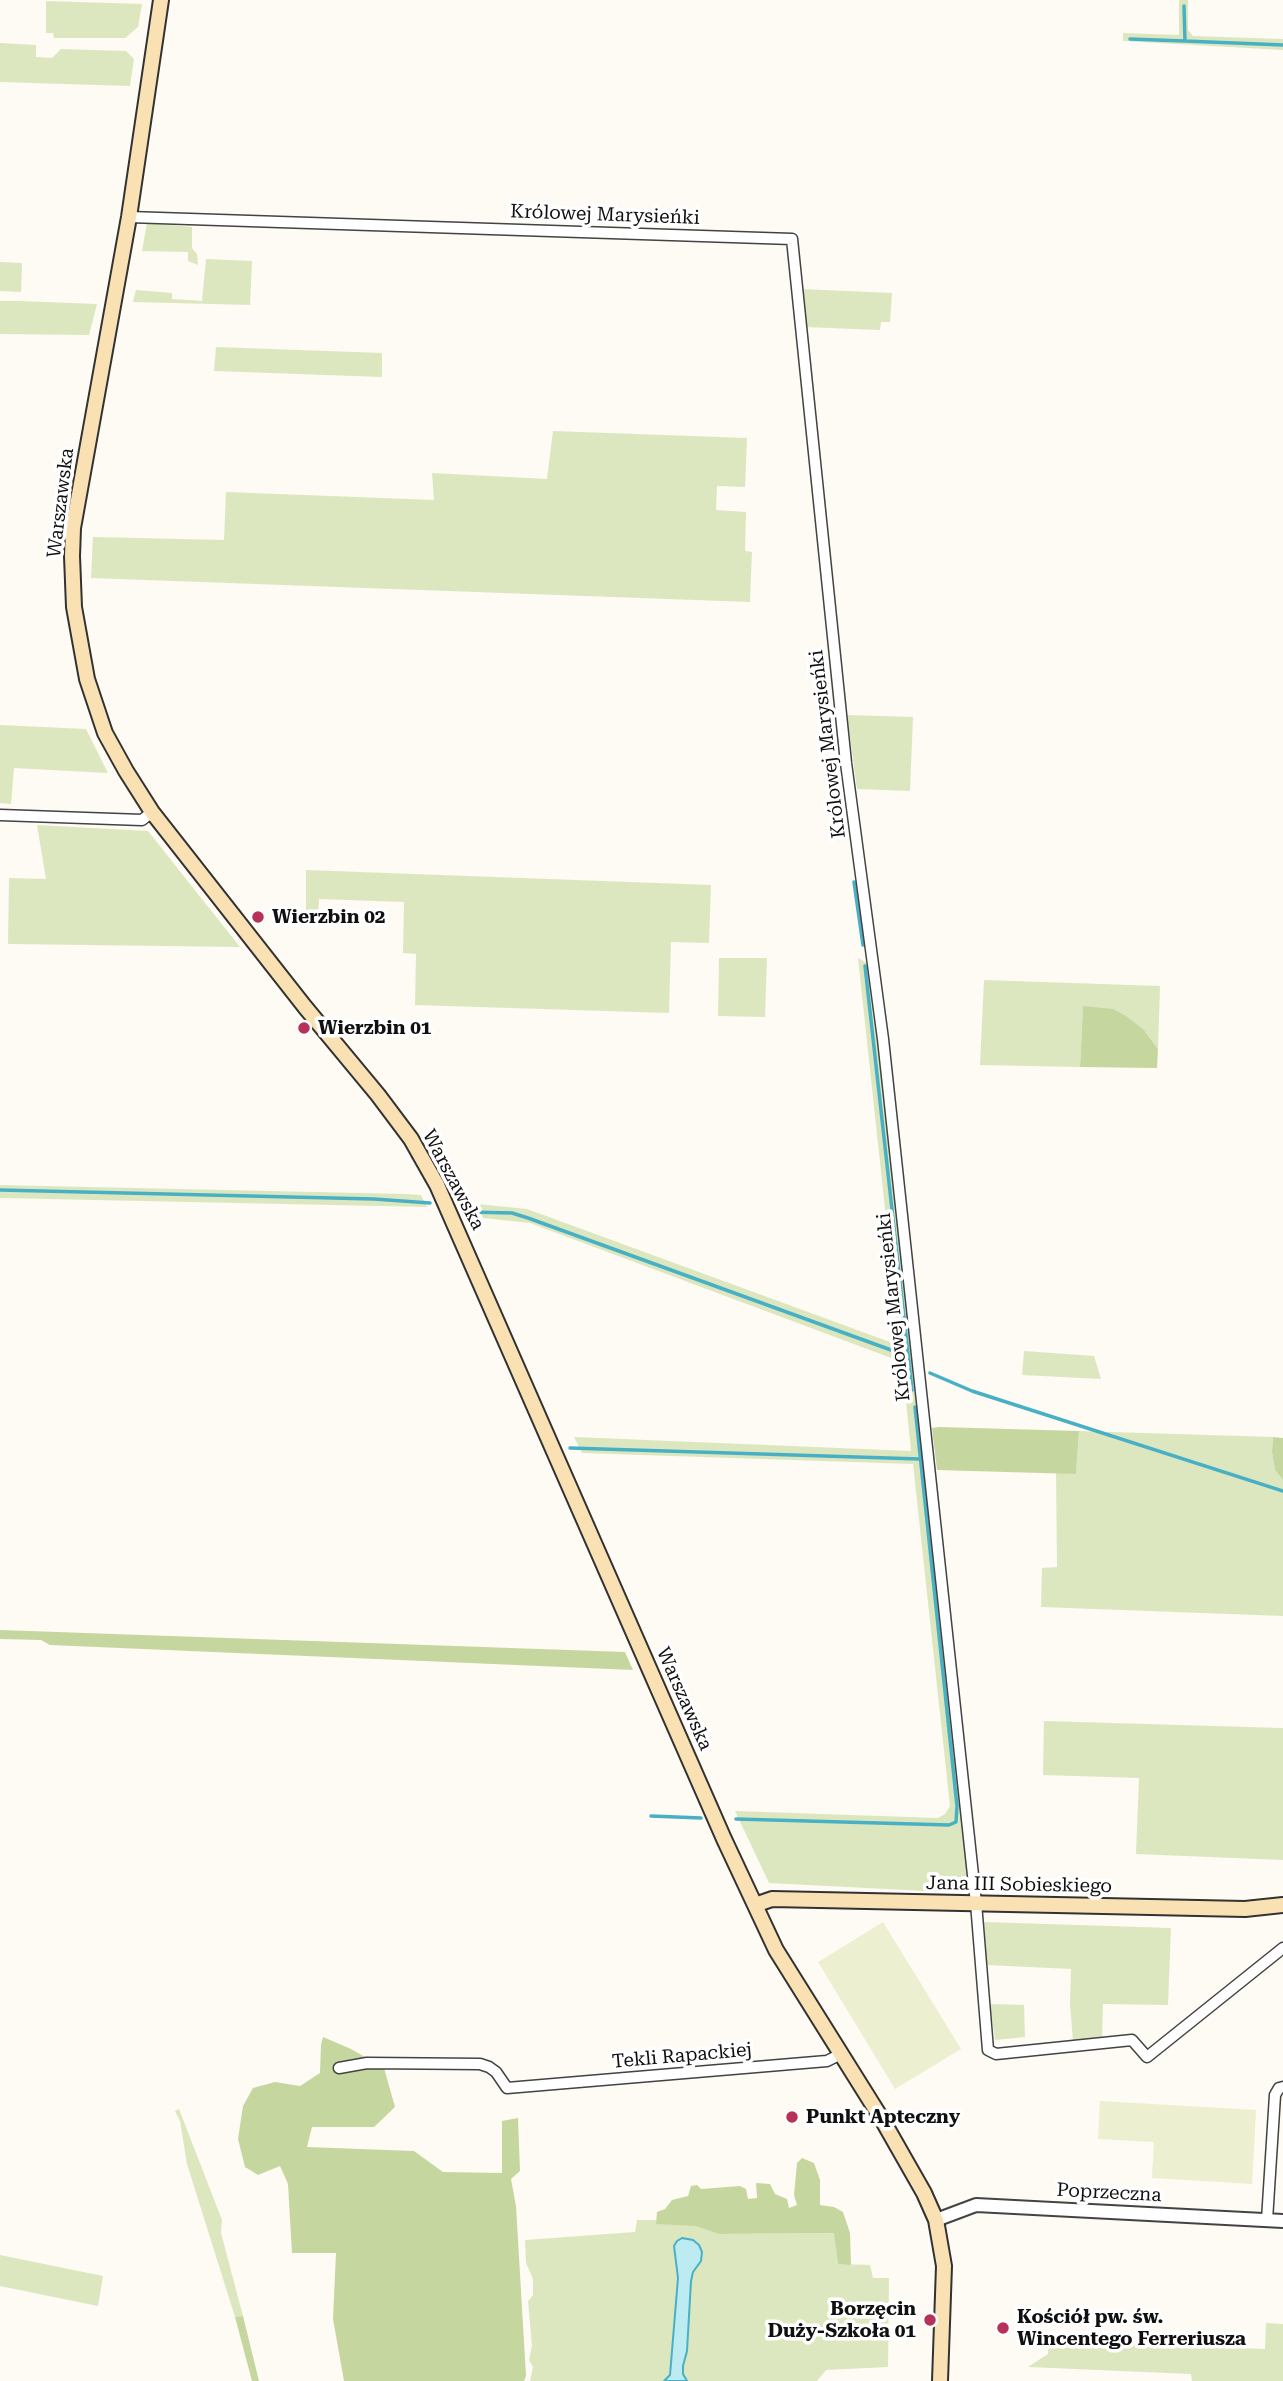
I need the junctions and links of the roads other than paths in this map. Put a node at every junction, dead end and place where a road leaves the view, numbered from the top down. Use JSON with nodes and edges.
{"nodes":[{"id":1,"x":161,"y":0,"type":"edge"},
{"id":2,"x":129,"y":217,"type":"junction"},
{"id":3,"x":152,"y":812,"type":"junction"},
{"id":4,"x":0,"y":815,"type":"edge"},
{"id":5,"x":976,"y":1903,"type":"junction"},
{"id":6,"x":755,"y":1905,"type":"junction"},
{"id":7,"x":1283,"y":1905,"type":"edge"},
{"id":8,"x":1283,"y":1948,"type":"edge"},
{"id":9,"x":841,"y":2053,"type":"junction"},
{"id":10,"x":340,"y":2068,"type":"dead end"},
{"id":11,"x":1283,"y":2087,"type":"edge"},
{"id":12,"x":936,"y":2220,"type":"junction"},
{"id":13,"x":1267,"y":2220,"type":"junction"},
{"id":14,"x":1283,"y":2221,"type":"edge"},
{"id":15,"x":940,"y":2381,"type":"edge"}],
"edges":[{"from":1,"to":2,"type":"main road","name":"Warszawska"},
{"from":2,"to":3,"type":"main road","name":"Warszawska"},
{"from":2,"to":5,"type":"street","name":"Królowej Marysieńki"},
{"from":3,"to":4,"type":"street"},
{"from":3,"to":6,"type":"main road","name":"Warszawska"},
{"from":5,"to":6,"type":"main road","name":"Jana III Sobieskiego"},
{"from":5,"to":7,"type":"main road","name":"Jana III Sobieskiego"},
{"from":5,"to":8,"type":"street"},
{"from":6,"to":9,"type":"main road","name":"Warszawska"},
{"from":9,"to":10,"type":"street","name":"Tekli Rapackiej"},
{"from":9,"to":12,"type":"main road","name":"Warszawska"},
{"from":11,"to":13,"type":"street"},
{"from":12,"to":13,"type":"street","name":"Poprzeczna"},
{"from":12,"to":15,"type":"main road","name":"Warszawska"},
{"from":13,"to":14,"type":"street","name":"Poprzeczna"}]}
